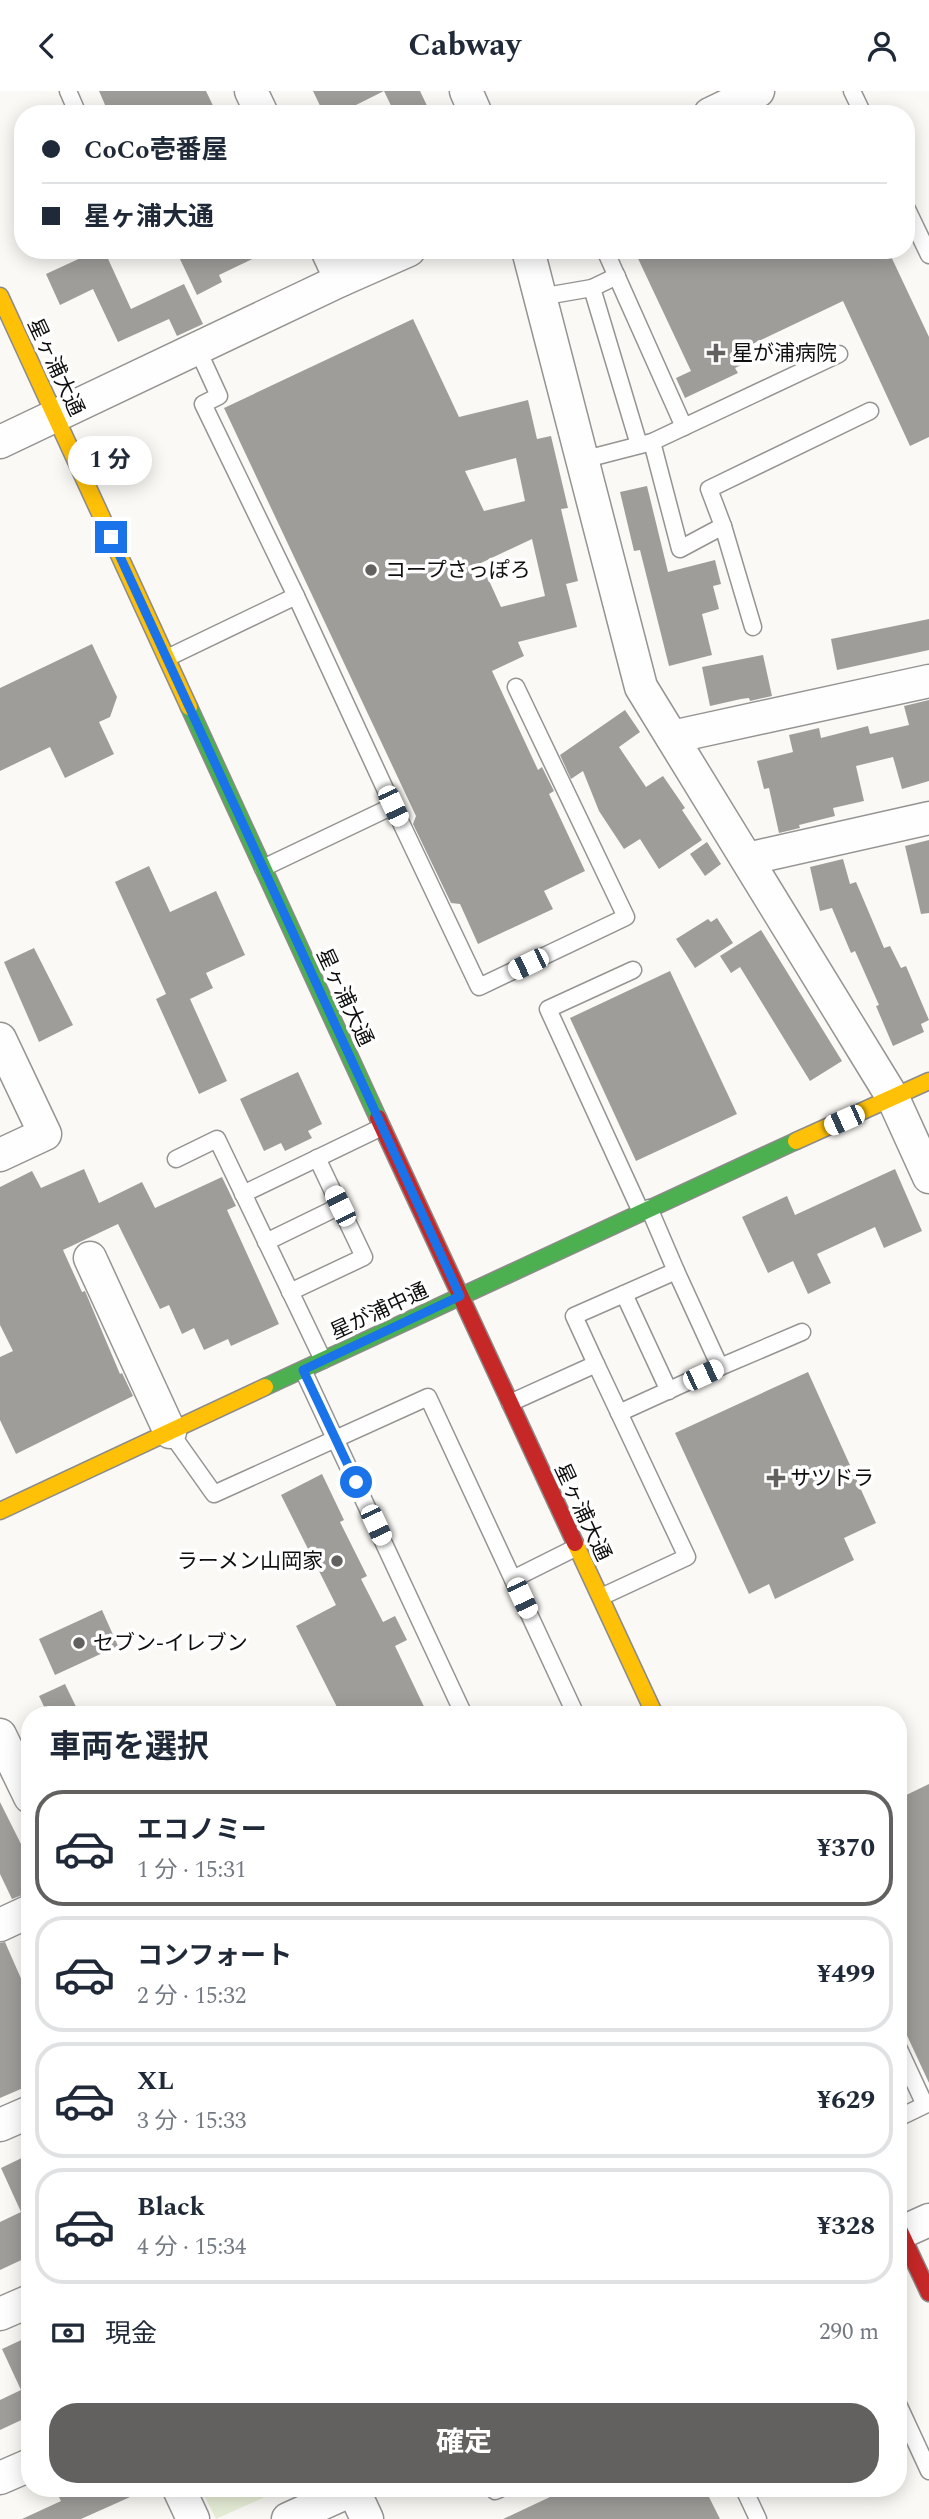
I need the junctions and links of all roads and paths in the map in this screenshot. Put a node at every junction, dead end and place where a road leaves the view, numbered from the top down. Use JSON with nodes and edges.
{"nodes":[{"id":1,"x":758,"y":91,"type":"edge"},
{"id":2,"x":729,"y":105,"type":"edge"},
{"id":3,"x":915,"y":226,"type":"edge"},
{"id":4,"x":929,"y":255,"type":"edge"},
{"id":5,"x":331,"y":259,"type":"edge"},
{"id":6,"x":389,"y":259,"type":"edge"},
{"id":7,"x":530,"y":259,"type":"edge"},
{"id":8,"x":610,"y":259,"type":"edge"},
{"id":9,"x":617,"y":276,"type":"junction"},
{"id":10,"x":341,"y":280,"type":"junction"},
{"id":11,"x":592,"y":288,"type":"junction"},
{"id":12,"x":0,"y":296,"type":"edge"},
{"id":13,"x":540,"y":297,"type":"junction"},
{"id":14,"x":197,"y":348,"type":"junction"},
{"id":15,"x":839,"y":354,"type":"dead end"},
{"id":16,"x":870,"y":411,"type":"dead end"},
{"id":17,"x":56,"y":415,"type":"junction"},
{"id":18,"x":684,"y":427,"type":"junction"},
{"id":19,"x":0,"y":442,"type":"edge"},
{"id":20,"x":645,"y":444,"type":"junction"},
{"id":21,"x":582,"y":460,"type":"junction"},
{"id":22,"x":723,"y":526,"type":"junction"},
{"id":23,"x":296,"y":596,"type":"junction"},
{"id":24,"x":753,"y":627,"type":"dead end"},
{"id":25,"x":167,"y":658,"type":"junction"},
{"id":26,"x":929,"y":681,"type":"edge"},
{"id":27,"x":516,"y":687,"type":"dead end"},
{"id":28,"x":672,"y":737,"type":"junction"},
{"id":29,"x":393,"y":806,"type":"junction"},
{"id":30,"x":929,"y":818,"type":"edge"},
{"id":31,"x":747,"y":859,"type":"junction"},
{"id":32,"x":263,"y":868,"type":"junction"},
{"id":33,"x":632,"y":969,"type":"dead end"},
{"id":34,"x":0,"y":1039,"type":"edge"},
{"id":35,"x":929,"y":1081,"type":"edge"},
{"id":36,"x":893,"y":1098,"type":"junction"},
{"id":37,"x":382,"y":1127,"type":"junction"},
{"id":38,"x":0,"y":1155,"type":"edge"},
{"id":39,"x":176,"y":1159,"type":"dead end"},
{"id":40,"x":317,"y":1159,"type":"junction"},
{"id":41,"x":929,"y":1177,"type":"edge"},
{"id":42,"x":243,"y":1193,"type":"junction"},
{"id":43,"x":340,"y":1206,"type":"junction"},
{"id":44,"x":645,"y":1210,"type":"junction"},
{"id":45,"x":266,"y":1241,"type":"junction"},
{"id":46,"x":90,"y":1258,"type":"dead end"},
{"id":47,"x":676,"y":1271,"type":"junction"},
{"id":48,"x":290,"y":1292,"type":"junction"},
{"id":49,"x":624,"y":1294,"type":"junction"},
{"id":50,"x":460,"y":1296,"type":"junction"},
{"id":51,"x":802,"y":1332,"type":"dead end"},
{"id":52,"x":323,"y":1360,"type":"junction"},
{"id":53,"x":596,"y":1364,"type":"junction"},
{"id":54,"x":720,"y":1367,"type":"junction"},
{"id":55,"x":303,"y":1370,"type":"junction"},
{"id":56,"x":669,"y":1391,"type":"junction"},
{"id":57,"x":509,"y":1403,"type":"junction"},
{"id":58,"x":619,"y":1413,"type":"junction"},
{"id":59,"x":170,"y":1432,"type":"junction"},
{"id":60,"x":335,"y":1438,"type":"junction"},
{"id":61,"x":0,"y":1511,"type":"edge"},
{"id":62,"x":577,"y":1547,"type":"junction"},
{"id":63,"x":513,"y":1579,"type":"junction"},
{"id":64,"x":600,"y":1597,"type":"junction"},
{"id":65,"x":460,"y":1706,"type":"edge"},
{"id":66,"x":572,"y":1706,"type":"edge"},
{"id":67,"x":651,"y":1706,"type":"edge"},
{"id":68,"x":0,"y":1735,"type":"edge"},
{"id":69,"x":21,"y":1778,"type":"edge"},
{"id":70,"x":21,"y":1915,"type":"edge"},
{"id":71,"x":0,"y":1925,"type":"edge"},
{"id":72,"x":907,"y":2066,"type":"edge"},
{"id":73,"x":907,"y":2114,"type":"edge"},
{"id":74,"x":21,"y":2116,"type":"edge"},
{"id":75,"x":0,"y":2125,"type":"edge"},
{"id":76,"x":929,"y":2220,"type":"edge"},
{"id":77,"x":907,"y":2228,"type":"edge"},
{"id":78,"x":907,"y":2248,"type":"edge"},
{"id":79,"x":929,"y":2293,"type":"edge"},
{"id":80,"x":21,"y":2305,"type":"edge"},
{"id":81,"x":0,"y":2314,"type":"edge"},
{"id":82,"x":907,"y":2417,"type":"edge"},
{"id":83,"x":922,"y":2439,"type":"edge"},
{"id":84,"x":21,"y":2469,"type":"edge"},
{"id":85,"x":929,"y":2471,"type":"edge"},
{"id":86,"x":0,"y":2478,"type":"edge"},
{"id":87,"x":183,"y":2497,"type":"edge"},
{"id":88,"x":336,"y":2497,"type":"edge"},
{"id":89,"x":357,"y":2497,"type":"edge"},
{"id":90,"x":748,"y":2497,"type":"edge"},
{"id":91,"x":193,"y":2519,"type":"edge"},
{"id":92,"x":288,"y":2519,"type":"edge"},
{"id":93,"x":367,"y":2519,"type":"edge"},
{"id":94,"x":758,"y":2519,"type":"edge"}],
"edges":[{"from":1,"to":2,"type":"street"},
{"from":3,"to":4,"type":"lane"},
{"from":5,"to":10,"type":"street"},
{"from":6,"to":10,"type":"street"},
{"from":7,"to":13,"type":"street"},
{"from":8,"to":9,"type":"lane"},
{"from":9,"to":11,"type":"lane"},
{"from":9,"to":18,"type":"lane"},
{"from":10,"to":14,"type":"street"},
{"from":11,"to":13,"type":"lane"},
{"from":11,"to":20,"type":"lane"},
{"from":12,"to":17,"type":"main road","name":"星ヶ浦大通"},
{"from":13,"to":21,"type":"street"},
{"from":14,"to":17,"type":"street"},
{"from":14,"to":23,"type":"lane"},
{"from":15,"to":18,"type":"lane"},
{"from":16,"to":22,"type":"lane"},
{"from":17,"to":19,"type":"street"},
{"from":17,"to":25,"type":"main road","name":"星ヶ浦大通"},
{"from":18,"to":20,"type":"lane"},
{"from":20,"to":21,"type":"lane"},
{"from":20,"to":22,"type":"lane"},
{"from":21,"to":28,"type":"street"},
{"from":22,"to":24,"type":"lane"},
{"from":23,"to":25,"type":"lane"},
{"from":23,"to":29,"type":"lane"},
{"from":25,"to":32,"type":"main road","name":"星ヶ浦大通"},
{"from":26,"to":28,"type":"street"},
{"from":27,"to":29,"type":"lane"},
{"from":28,"to":31,"type":"street"},
{"from":29,"to":32,"type":"lane"},
{"from":30,"to":31,"type":"street"},
{"from":31,"to":36,"type":"street"},
{"from":32,"to":37,"type":"main road","name":"星ヶ浦大通"},
{"from":33,"to":44,"type":"lane"},
{"from":34,"to":38,"type":"street"},
{"from":35,"to":36,"type":"main road","name":"星が浦中通"},
{"from":36,"to":41,"type":"street"},
{"from":36,"to":44,"type":"main road","name":"星が浦中通"},
{"from":37,"to":40,"type":"lane"},
{"from":37,"to":50,"type":"main road","name":"星ヶ浦大通"},
{"from":39,"to":42,"type":"lane"},
{"from":40,"to":42,"type":"lane"},
{"from":40,"to":43,"type":"lane"},
{"from":42,"to":45,"type":"lane"},
{"from":43,"to":45,"type":"lane"},
{"from":43,"to":48,"type":"lane"},
{"from":44,"to":47,"type":"lane"},
{"from":44,"to":50,"type":"main road","name":"星が浦中通"},
{"from":45,"to":48,"type":"lane"},
{"from":46,"to":59,"type":"street"},
{"from":47,"to":49,"type":"lane"},
{"from":47,"to":54,"type":"lane"},
{"from":48,"to":52,"type":"lane"},
{"from":49,"to":53,"type":"lane"},
{"from":49,"to":56,"type":"lane"},
{"from":50,"to":52,"type":"main road","name":"星が浦中通"},
{"from":50,"to":57,"type":"main road","name":"星ヶ浦大通"},
{"from":51,"to":54,"type":"lane"},
{"from":52,"to":55,"type":"main road","name":"星が浦中通"},
{"from":53,"to":57,"type":"lane"},
{"from":53,"to":58,"type":"lane"},
{"from":54,"to":56,"type":"lane"},
{"from":55,"to":59,"type":"main road","name":"星が浦中通"},
{"from":55,"to":60,"type":"lane"},
{"from":56,"to":58,"type":"lane"},
{"from":57,"to":62,"type":"main road","name":"星ヶ浦大通"},
{"from":58,"to":64,"type":"lane"},
{"from":59,"to":60,"type":"lane"},
{"from":59,"to":61,"type":"main road","name":"星が浦中通"},
{"from":60,"to":63,"type":"lane"},
{"from":60,"to":65,"type":"lane"},
{"from":62,"to":63,"type":"lane"},
{"from":62,"to":64,"type":"main road","name":"星ヶ浦大通"},
{"from":63,"to":66,"type":"lane"},
{"from":64,"to":67,"type":"main road","name":"星ヶ浦大通"},
{"from":68,"to":69,"type":"street"},
{"from":70,"to":71,"type":"street"},
{"from":72,"to":73,"type":"lane"},
{"from":74,"to":75,"type":"street"},
{"from":76,"to":77,"type":"street"},
{"from":78,"to":79,"type":"main road"},
{"from":80,"to":81,"type":"street"},
{"from":82,"to":83,"type":"lane"},
{"from":83,"to":85,"type":"lane"},
{"from":84,"to":86,"type":"street"},
{"from":87,"to":91,"type":"street"},
{"from":88,"to":92,"type":"street"},
{"from":89,"to":93,"type":"street"},
{"from":90,"to":94,"type":"lane"}]}
